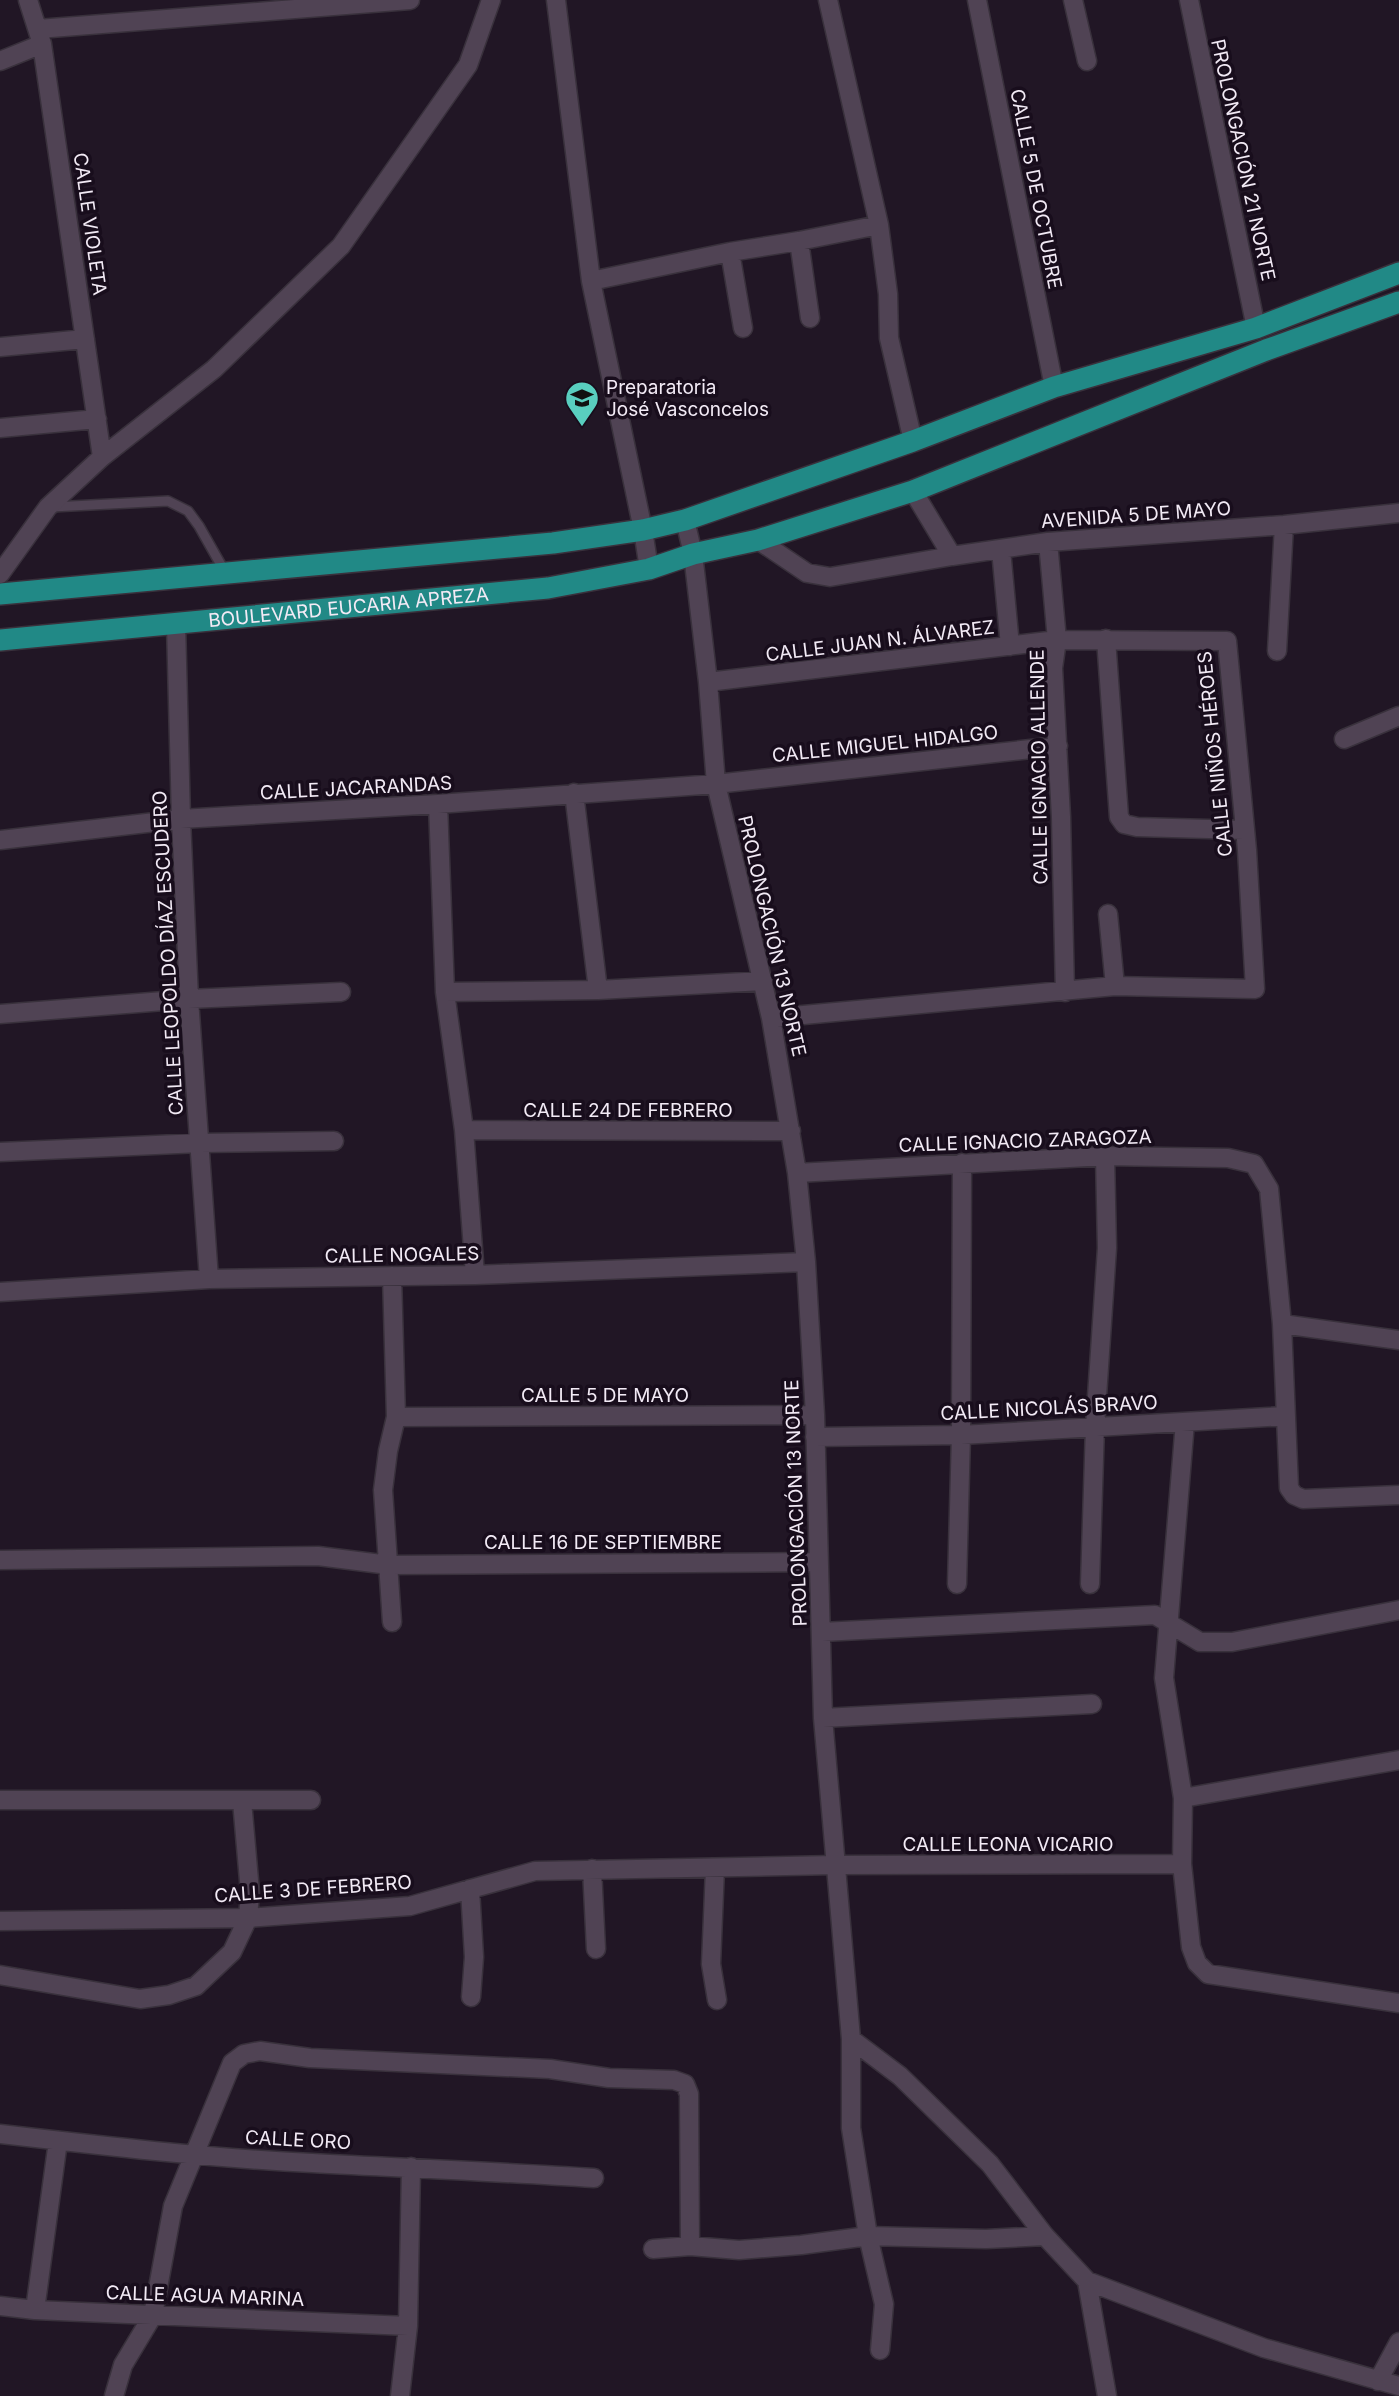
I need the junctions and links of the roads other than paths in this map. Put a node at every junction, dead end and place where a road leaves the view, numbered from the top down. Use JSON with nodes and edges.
{"nodes":[{"id":1,"x":28,"y":0,"type":"edge"},
{"id":2,"x":410,"y":0,"type":"edge"},
{"id":3,"x":491,"y":0,"type":"edge"},
{"id":4,"x":556,"y":0,"type":"edge"},
{"id":5,"x":828,"y":0,"type":"edge"},
{"id":6,"x":977,"y":0,"type":"edge"},
{"id":7,"x":1073,"y":0,"type":"edge"},
{"id":8,"x":1189,"y":0,"type":"edge"},
{"id":9,"x":40,"y":36,"type":"junction"},
{"id":10,"x":0,"y":61,"type":"edge"},
{"id":11,"x":1087,"y":61,"type":"dead end"},
{"id":12,"x":879,"y":225,"type":"junction"},
{"id":13,"x":799,"y":241,"type":"junction"},
{"id":14,"x":730,"y":251,"type":"junction"},
{"id":15,"x":1399,"y":273,"type":"edge"},
{"id":16,"x":591,"y":281,"type":"junction"},
{"id":17,"x":1399,"y":302,"type":"edge"},
{"id":18,"x":810,"y":318,"type":"dead end"},
{"id":19,"x":743,"y":328,"type":"dead end"},
{"id":20,"x":1256,"y":328,"type":"junction"},
{"id":21,"x":85,"y":339,"type":"junction"},
{"id":22,"x":0,"y":346,"type":"edge"},
{"id":23,"x":1055,"y":387,"type":"junction"},
{"id":24,"x":97,"y":419,"type":"junction"},
{"id":25,"x":0,"y":428,"type":"edge"},
{"id":26,"x":913,"y":441,"type":"junction"},
{"id":27,"x":102,"y":457,"type":"junction"},
{"id":28,"x":913,"y":491,"type":"junction"},
{"id":29,"x":48,"y":507,"type":"junction"},
{"id":30,"x":1399,"y":513,"type":"edge"},
{"id":31,"x":685,"y":520,"type":"junction"},
{"id":32,"x":1284,"y":525,"type":"junction"},
{"id":33,"x":643,"y":530,"type":"junction"},
{"id":34,"x":758,"y":540,"type":"junction"},
{"id":35,"x":1048,"y":542,"type":"junction"},
{"id":36,"x":1001,"y":550,"type":"junction"},
{"id":37,"x":693,"y":554,"type":"junction"},
{"id":38,"x":952,"y":556,"type":"junction"},
{"id":39,"x":649,"y":569,"type":"junction"},
{"id":40,"x":226,"y":573,"type":"junction"},
{"id":41,"x":0,"y":574,"type":"edge"},
{"id":42,"x":0,"y":594,"type":"edge"},
{"id":43,"x":176,"y":624,"type":"junction"},
{"id":44,"x":1106,"y":639,"type":"junction"},
{"id":45,"x":0,"y":640,"type":"edge"},
{"id":46,"x":1056,"y":640,"type":"junction"},
{"id":47,"x":1010,"y":646,"type":"junction"},
{"id":48,"x":1278,"y":651,"type":"dead end"},
{"id":49,"x":708,"y":682,"type":"junction"},
{"id":50,"x":1399,"y":716,"type":"edge"},
{"id":51,"x":1344,"y":739,"type":"dead end"},
{"id":52,"x":1058,"y":746,"type":"junction"},
{"id":53,"x":716,"y":783,"type":"junction"},
{"id":54,"x":574,"y":793,"type":"junction"},
{"id":55,"x":438,"y":804,"type":"junction"},
{"id":56,"x":181,"y":819,"type":"junction"},
{"id":57,"x":1244,"y":830,"type":"junction"},
{"id":58,"x":0,"y":840,"type":"edge"},
{"id":59,"x":1108,"y":914,"type":"dead end"},
{"id":60,"x":763,"y":981,"type":"junction"},
{"id":61,"x":1115,"y":986,"type":"junction"},
{"id":62,"x":598,"y":990,"type":"junction"},
{"id":63,"x":341,"y":992,"type":"dead end"},
{"id":64,"x":444,"y":992,"type":"junction"},
{"id":65,"x":1065,"y":992,"type":"junction"},
{"id":66,"x":189,"y":999,"type":"junction"},
{"id":67,"x":0,"y":1014,"type":"edge"},
{"id":68,"x":771,"y":1018,"type":"junction"},
{"id":69,"x":464,"y":1130,"type":"junction"},
{"id":70,"x":791,"y":1131,"type":"junction"},
{"id":71,"x":334,"y":1141,"type":"dead end"},
{"id":72,"x":200,"y":1143,"type":"junction"},
{"id":73,"x":0,"y":1152,"type":"edge"},
{"id":74,"x":1105,"y":1156,"type":"junction"},
{"id":75,"x":962,"y":1163,"type":"junction"},
{"id":76,"x":797,"y":1174,"type":"junction"},
{"id":77,"x":806,"y":1262,"type":"junction"},
{"id":78,"x":475,"y":1275,"type":"junction"},
{"id":79,"x":392,"y":1276,"type":"junction"},
{"id":80,"x":209,"y":1279,"type":"junction"},
{"id":81,"x":0,"y":1292,"type":"edge"},
{"id":82,"x":1282,"y":1325,"type":"junction"},
{"id":83,"x":1399,"y":1340,"type":"edge"},
{"id":84,"x":815,"y":1415,"type":"junction"},
{"id":85,"x":1285,"y":1416,"type":"junction"},
{"id":86,"x":396,"y":1417,"type":"junction"},
{"id":87,"x":1185,"y":1422,"type":"junction"},
{"id":88,"x":1095,"y":1426,"type":"junction"},
{"id":89,"x":961,"y":1435,"type":"junction"},
{"id":90,"x":816,"y":1437,"type":"junction"},
{"id":91,"x":1399,"y":1495,"type":"edge"},
{"id":92,"x":0,"y":1560,"type":"edge"},
{"id":93,"x":818,"y":1562,"type":"junction"},
{"id":94,"x":389,"y":1565,"type":"junction"},
{"id":95,"x":957,"y":1584,"type":"dead end"},
{"id":96,"x":1090,"y":1584,"type":"dead end"},
{"id":97,"x":1399,"y":1610,"type":"edge"},
{"id":98,"x":392,"y":1622,"type":"dead end"},
{"id":99,"x":1170,"y":1622,"type":"junction"},
{"id":100,"x":822,"y":1632,"type":"junction"},
{"id":101,"x":1092,"y":1704,"type":"dead end"},
{"id":102,"x":823,"y":1718,"type":"junction"},
{"id":103,"x":1399,"y":1760,"type":"edge"},
{"id":104,"x":1184,"y":1798,"type":"junction"},
{"id":105,"x":0,"y":1800,"type":"edge"},
{"id":106,"x":311,"y":1800,"type":"dead end"},
{"id":107,"x":242,"y":1801,"type":"junction"},
{"id":108,"x":1182,"y":1864,"type":"junction"},
{"id":109,"x":835,"y":1865,"type":"junction"},
{"id":110,"x":715,"y":1868,"type":"junction"},
{"id":111,"x":592,"y":1869,"type":"junction"},
{"id":112,"x":470,"y":1889,"type":"junction"},
{"id":113,"x":248,"y":1917,"type":"junction"},
{"id":114,"x":0,"y":1921,"type":"edge"},
{"id":115,"x":596,"y":1949,"type":"dead end"},
{"id":116,"x":0,"y":1975,"type":"edge"},
{"id":117,"x":471,"y":1997,"type":"dead end"},
{"id":118,"x":717,"y":2000,"type":"dead end"},
{"id":119,"x":1399,"y":2003,"type":"edge"},
{"id":120,"x":851,"y":2039,"type":"junction"},
{"id":121,"x":0,"y":2134,"type":"edge"},
{"id":122,"x":58,"y":2141,"type":"junction"},
{"id":123,"x":195,"y":2154,"type":"junction"},
{"id":124,"x":411,"y":2166,"type":"junction"},
{"id":125,"x":594,"y":2178,"type":"dead end"},
{"id":126,"x":868,"y":2236,"type":"junction"},
{"id":127,"x":1045,"y":2236,"type":"junction"},
{"id":128,"x":690,"y":2246,"type":"junction"},
{"id":129,"x":653,"y":2249,"type":"dead end"},
{"id":130,"x":1087,"y":2281,"type":"junction"},
{"id":131,"x":0,"y":2306,"type":"edge"},
{"id":132,"x":35,"y":2310,"type":"junction"},
{"id":133,"x":153,"y":2315,"type":"junction"},
{"id":134,"x":408,"y":2326,"type":"junction"},
{"id":135,"x":1399,"y":2342,"type":"edge"},
{"id":136,"x":880,"y":2350,"type":"dead end"},
{"id":137,"x":1378,"y":2381,"type":"junction"},
{"id":138,"x":1399,"y":2386,"type":"edge"},
{"id":139,"x":114,"y":2396,"type":"edge"},
{"id":140,"x":400,"y":2396,"type":"edge"},
{"id":141,"x":1107,"y":2396,"type":"edge"}],
"edges":[{"from":1,"to":9,"type":"street","name":"CALLE VIOLETA"},
{"from":2,"to":9,"type":"street"},
{"from":3,"to":27,"type":"street"},
{"from":4,"to":16,"type":"street"},
{"from":5,"to":12,"type":"street"},
{"from":6,"to":23,"type":"street","name":"CALLE 5 DE OCTUBRE"},
{"from":7,"to":11,"type":"street"},
{"from":8,"to":20,"type":"street","name":"PROLONGACIÓN 21 NORTE"},
{"from":9,"to":10,"type":"street"},
{"from":9,"to":21,"type":"street","name":"CALLE VIOLETA"},
{"from":12,"to":13,"type":"street"},
{"from":12,"to":26,"type":"street"},
{"from":13,"to":14,"type":"street"},
{"from":13,"to":18,"type":"street"},
{"from":14,"to":16,"type":"street"},
{"from":14,"to":19,"type":"street"},
{"from":15,"to":20,"type":"main road"},
{"from":16,"to":33,"type":"street"},
{"from":17,"to":28,"type":"main road","name":"BOULEVARD EUCARIA APREZA"},
{"from":20,"to":23,"type":"main road"},
{"from":21,"to":22,"type":"street"},
{"from":21,"to":24,"type":"street","name":"CALLE VIOLETA"},
{"from":23,"to":26,"type":"main road"},
{"from":24,"to":25,"type":"street"},
{"from":24,"to":27,"type":"street","name":"CALLE VIOLETA"},
{"from":26,"to":31,"type":"main road"},
{"from":27,"to":29,"type":"street"},
{"from":28,"to":34,"type":"main road","name":"BOULEVARD EUCARIA APREZA"},
{"from":28,"to":38,"type":"street"},
{"from":29,"to":40,"type":"lane"},
{"from":29,"to":41,"type":"street"},
{"from":30,"to":32,"type":"street","name":"AVENIDA 5 DE MAYO"},
{"from":31,"to":33,"type":"main road"},
{"from":31,"to":37,"type":"street","name":"PROLONGACIÓN 13 NORTE"},
{"from":32,"to":35,"type":"street","name":"AVENIDA 5 DE MAYO"},
{"from":32,"to":48,"type":"street"},
{"from":33,"to":39,"type":"street"},
{"from":33,"to":40,"type":"main road"},
{"from":34,"to":37,"type":"main road","name":"BOULEVARD EUCARIA APREZA"},
{"from":34,"to":38,"type":"street","name":"AVENIDA 5 DE MAYO"},
{"from":35,"to":36,"type":"street","name":"AVENIDA 5 DE MAYO"},
{"from":35,"to":46,"type":"street","name":"CALLE IGNACIO ALLENDE"},
{"from":36,"to":38,"type":"street","name":"AVENIDA 5 DE MAYO"},
{"from":36,"to":47,"type":"street"},
{"from":37,"to":39,"type":"main road","name":"BOULEVARD EUCARIA APREZA"},
{"from":37,"to":49,"type":"street","name":"PROLONGACIÓN 13 NORTE"},
{"from":39,"to":43,"type":"main road","name":"BOULEVARD EUCARIA APREZA"},
{"from":40,"to":42,"type":"main road"},
{"from":43,"to":45,"type":"main road","name":"BOULEVARD EUCARIA APREZA"},
{"from":43,"to":56,"type":"street","name":"CALLE LEOPOLDO DÍAZ ESCUDERO"},
{"from":44,"to":46,"type":"street","name":"CALLE NIÑOS HÉROES"},
{"from":44,"to":57,"type":"street"},
{"from":44,"to":57,"type":"street","name":"CALLE NIÑOS HÉROES"},
{"from":46,"to":47,"type":"street","name":"CALLE JUAN N. ÁLVAREZ"},
{"from":46,"to":52,"type":"street","name":"CALLE IGNACIO ALLENDE"},
{"from":47,"to":49,"type":"street","name":"CALLE JUAN N. ÁLVAREZ"},
{"from":49,"to":53,"type":"street","name":"PROLONGACIÓN 13 NORTE"},
{"from":50,"to":51,"type":"street"},
{"from":52,"to":53,"type":"street","name":"CALLE MIGUEL HIDALGO"},
{"from":52,"to":65,"type":"street","name":"CALLE IGNACIO ALLENDE"},
{"from":53,"to":54,"type":"street","name":"CALLE JACARANDAS"},
{"from":53,"to":60,"type":"street","name":"PROLONGACIÓN 13 NORTE"},
{"from":54,"to":55,"type":"street","name":"CALLE JACARANDAS"},
{"from":54,"to":62,"type":"street"},
{"from":55,"to":56,"type":"street","name":"CALLE JACARANDAS"},
{"from":55,"to":64,"type":"street"},
{"from":56,"to":58,"type":"street","name":"CALLE JACARANDAS"},
{"from":56,"to":66,"type":"street","name":"CALLE LEOPOLDO DÍAZ ESCUDERO"},
{"from":57,"to":61,"type":"street","name":"CALLE NIÑOS HÉROES"},
{"from":59,"to":61,"type":"street"},
{"from":60,"to":62,"type":"street"},
{"from":60,"to":68,"type":"street","name":"PROLONGACIÓN 13 NORTE"},
{"from":61,"to":65,"type":"street"},
{"from":62,"to":64,"type":"street"},
{"from":63,"to":66,"type":"street"},
{"from":64,"to":69,"type":"street"},
{"from":65,"to":68,"type":"street"},
{"from":66,"to":67,"type":"street"},
{"from":66,"to":72,"type":"street","name":"CALLE LEOPOLDO DÍAZ ESCUDERO"},
{"from":68,"to":70,"type":"street","name":"PROLONGACIÓN 13 NORTE"},
{"from":69,"to":70,"type":"street","name":"CALLE 24 DE FEBRERO"},
{"from":69,"to":78,"type":"street"},
{"from":70,"to":76,"type":"street","name":"PROLONGACIÓN 13 NORTE"},
{"from":71,"to":72,"type":"street"},
{"from":72,"to":73,"type":"street"},
{"from":72,"to":80,"type":"street","name":"CALLE LEOPOLDO DÍAZ ESCUDERO"},
{"from":74,"to":75,"type":"street","name":"CALLE IGNACIO ZARAGOZA"},
{"from":74,"to":82,"type":"street","name":"CALLE IGNACIO ZARAGOZA"},
{"from":74,"to":88,"type":"street"},
{"from":75,"to":76,"type":"street","name":"CALLE IGNACIO ZARAGOZA"},
{"from":75,"to":89,"type":"street"},
{"from":76,"to":77,"type":"street","name":"PROLONGACIÓN 13 NORTE"},
{"from":77,"to":78,"type":"street","name":"CALLE NOGALES"},
{"from":77,"to":84,"type":"street","name":"PROLONGACIÓN 13 NORTE"},
{"from":78,"to":79,"type":"street","name":"CALLE NOGALES"},
{"from":79,"to":80,"type":"street","name":"CALLE NOGALES"},
{"from":79,"to":86,"type":"street"},
{"from":80,"to":81,"type":"street","name":"CALLE NOGALES"},
{"from":82,"to":83,"type":"street"},
{"from":82,"to":85,"type":"street"},
{"from":84,"to":86,"type":"street","name":"CALLE 5 DE MAYO"},
{"from":84,"to":90,"type":"street","name":"PROLONGACIÓN 13 NORTE"},
{"from":85,"to":87,"type":"street","name":"CALLE NICOLÁS BRAVO"},
{"from":85,"to":91,"type":"street"},
{"from":86,"to":94,"type":"street"},
{"from":87,"to":88,"type":"street","name":"CALLE NICOLÁS BRAVO"},
{"from":87,"to":99,"type":"street"},
{"from":88,"to":89,"type":"street","name":"CALLE NICOLÁS BRAVO"},
{"from":88,"to":96,"type":"street"},
{"from":89,"to":90,"type":"street","name":"CALLE NICOLÁS BRAVO"},
{"from":89,"to":95,"type":"street"},
{"from":90,"to":93,"type":"street","name":"PROLONGACIÓN 13 NORTE"},
{"from":92,"to":94,"type":"street","name":"CALLE 16 DE SEPTIEMBRE"},
{"from":93,"to":94,"type":"street","name":"CALLE 16 DE SEPTIEMBRE"},
{"from":93,"to":100,"type":"street","name":"PROLONGACIÓN 13 NORTE"},
{"from":94,"to":98,"type":"street"},
{"from":97,"to":99,"type":"street"},
{"from":99,"to":100,"type":"street"},
{"from":99,"to":104,"type":"street"},
{"from":100,"to":102,"type":"street","name":"PROLONGACIÓN 13 NORTE"},
{"from":101,"to":102,"type":"street"},
{"from":102,"to":109,"type":"street","name":"PROLONGACIÓN 13 NORTE"},
{"from":103,"to":104,"type":"street"},
{"from":104,"to":108,"type":"street"},
{"from":105,"to":107,"type":"street"},
{"from":106,"to":107,"type":"street"},
{"from":107,"to":113,"type":"street"},
{"from":108,"to":109,"type":"street","name":"CALLE LEONA VICARIO"},
{"from":108,"to":119,"type":"street"},
{"from":109,"to":110,"type":"street","name":"CALLE 3 DE FEBRERO"},
{"from":109,"to":120,"type":"street","name":"PROLONGACIÓN 13 NORTE"},
{"from":110,"to":111,"type":"street","name":"CALLE 3 DE FEBRERO"},
{"from":110,"to":118,"type":"street"},
{"from":111,"to":112,"type":"street","name":"CALLE 3 DE FEBRERO"},
{"from":111,"to":115,"type":"street"},
{"from":112,"to":113,"type":"street","name":"CALLE 3 DE FEBRERO"},
{"from":112,"to":117,"type":"street"},
{"from":113,"to":114,"type":"street","name":"CALLE 3 DE FEBRERO"},
{"from":113,"to":116,"type":"street"},
{"from":120,"to":126,"type":"street","name":"PROLONGACIÓN 13 NORTE"},
{"from":120,"to":127,"type":"street"},
{"from":121,"to":122,"type":"street","name":"CALLE ORO"},
{"from":122,"to":123,"type":"street","name":"CALLE ORO"},
{"from":122,"to":132,"type":"street"},
{"from":123,"to":124,"type":"street","name":"CALLE ORO"},
{"from":123,"to":128,"type":"street"},
{"from":123,"to":133,"type":"street"},
{"from":124,"to":125,"type":"street","name":"CALLE ORO"},
{"from":124,"to":134,"type":"street"},
{"from":126,"to":127,"type":"street"},
{"from":126,"to":128,"type":"street"},
{"from":126,"to":136,"type":"street","name":"PROLONGACIÓN 13 NORTE"},
{"from":127,"to":130,"type":"street"},
{"from":128,"to":129,"type":"street"},
{"from":130,"to":137,"type":"street"},
{"from":130,"to":141,"type":"street"},
{"from":131,"to":132,"type":"street","name":"CALLE AGUA MARINA"},
{"from":132,"to":133,"type":"street","name":"CALLE AGUA MARINA"},
{"from":133,"to":134,"type":"street","name":"CALLE AGUA MARINA"},
{"from":133,"to":139,"type":"street"},
{"from":134,"to":140,"type":"street"},
{"from":135,"to":137,"type":"street"},
{"from":137,"to":138,"type":"street"}]}
